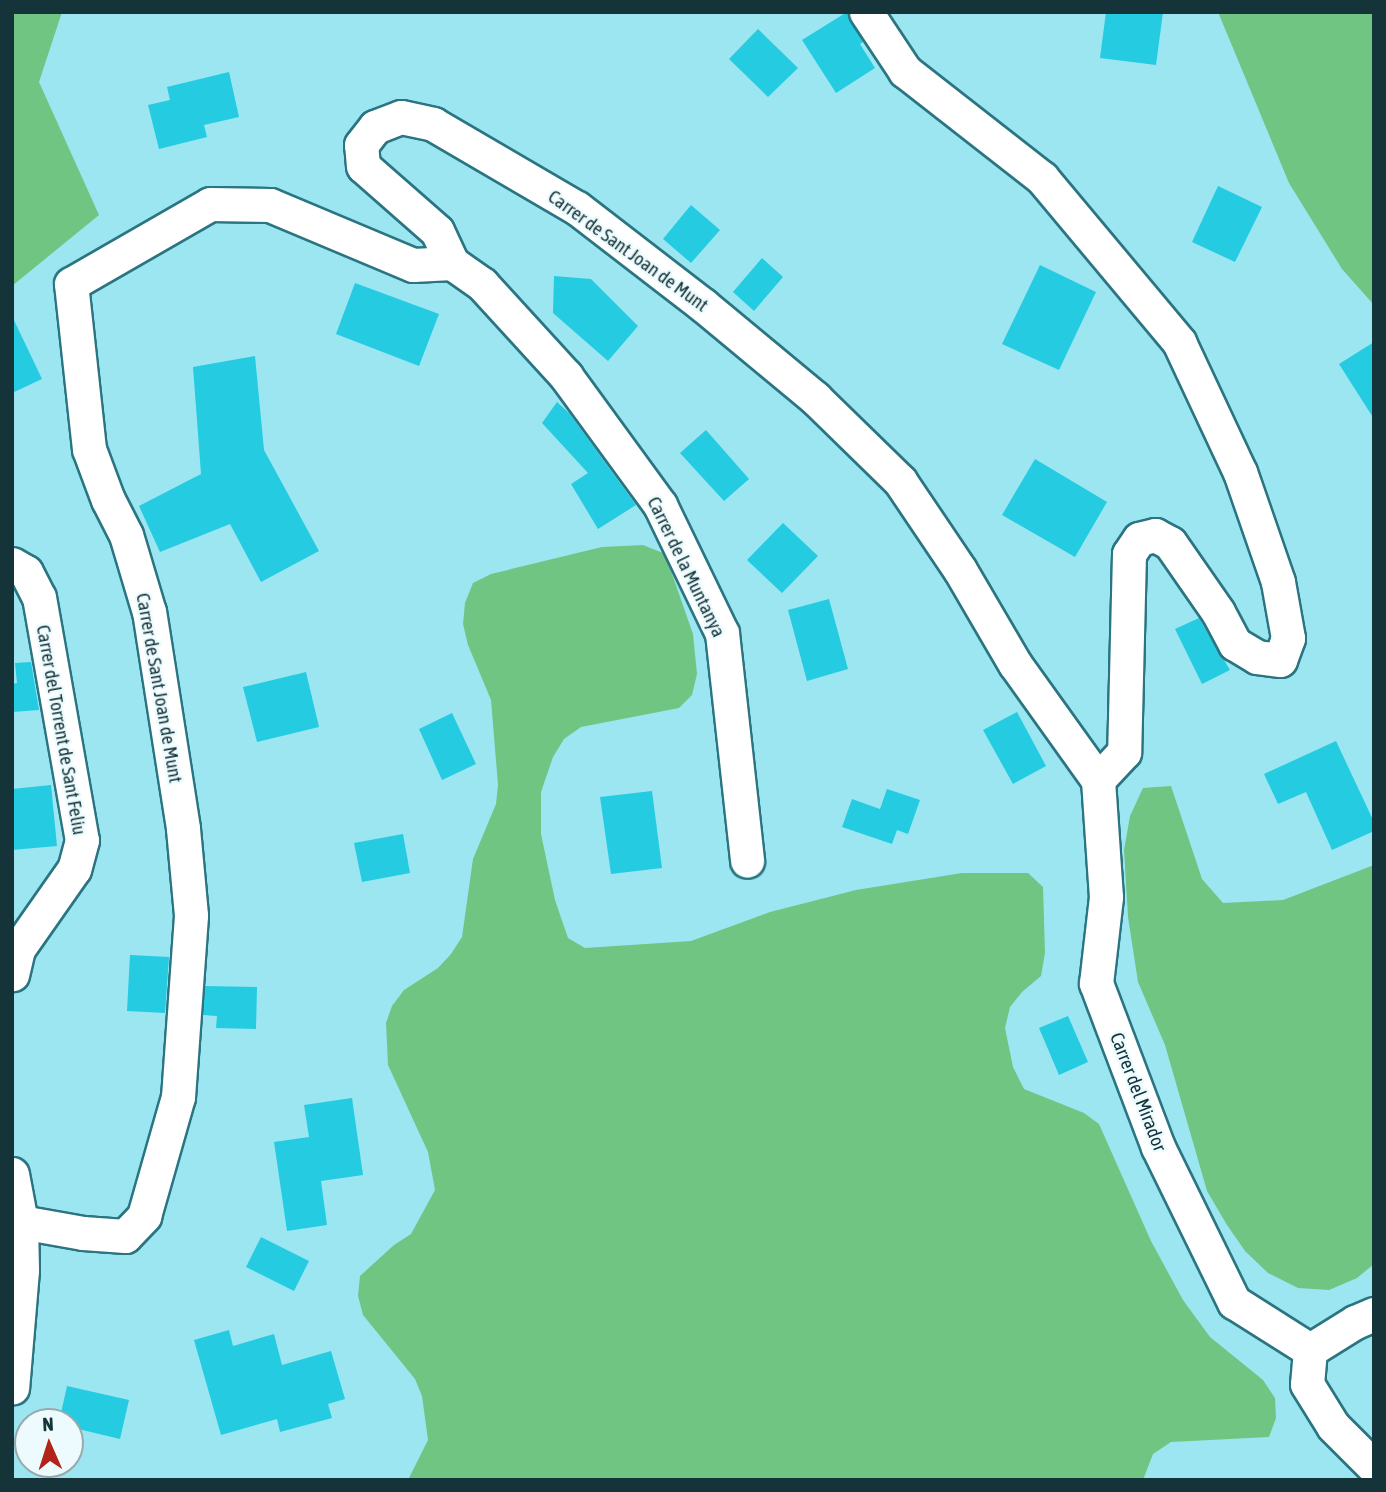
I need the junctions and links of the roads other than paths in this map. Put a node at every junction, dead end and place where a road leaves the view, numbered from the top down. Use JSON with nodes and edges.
{"nodes":[{"id":1,"x":866,"y":12,"type":"edge"},
{"id":2,"x":452,"y":263,"type":"junction"},
{"id":3,"x":12,"y":564,"type":"edge"},
{"id":4,"x":1098,"y":780,"type":"junction"},
{"id":5,"x":747,"y":861,"type":"dead end"},
{"id":6,"x":12,"y":974,"type":"edge"},
{"id":7,"x":12,"y":1174,"type":"edge"},
{"id":8,"x":21,"y":1222,"type":"junction"},
{"id":9,"x":1374,"y":1314,"type":"edge"},
{"id":10,"x":1310,"y":1350,"type":"junction"},
{"id":11,"x":12,"y":1388,"type":"edge"},
{"id":12,"x":1374,"y":1467,"type":"edge"}],
"edges":[{"from":1,"to":4,"type":"street"},
{"from":2,"to":4,"type":"street","name":"Carrer de Sant Joan de Munt"},
{"from":2,"to":5,"type":"street","name":"Carrer de la Muntanya"},
{"from":2,"to":8,"type":"street","name":"Carrer de Sant Joan de Munt"},
{"from":3,"to":6,"type":"street","name":"Carrer del Torrent de Sant Feliu"},
{"from":4,"to":10,"type":"street","name":"Carrer del Mirador"},
{"from":7,"to":8,"type":"street"},
{"from":8,"to":11,"type":"street"},
{"from":9,"to":10,"type":"street"},
{"from":10,"to":12,"type":"street"}]}
